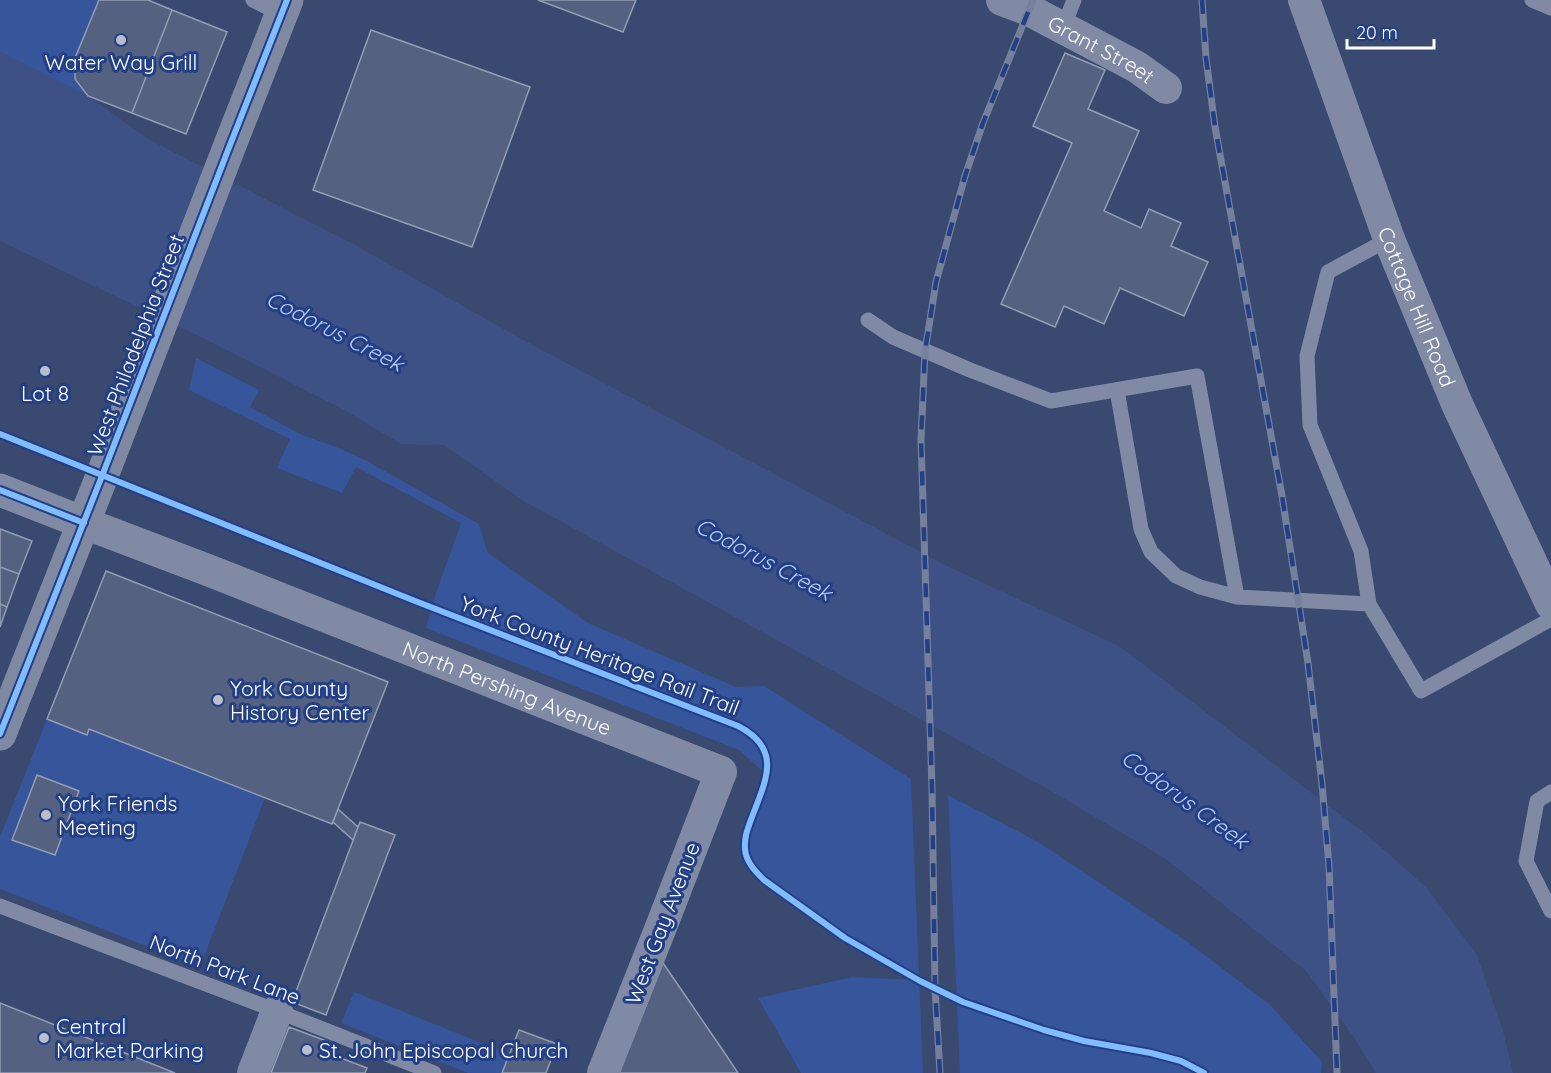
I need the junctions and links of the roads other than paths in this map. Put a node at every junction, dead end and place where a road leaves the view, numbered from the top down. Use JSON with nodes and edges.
{"nodes":[{"id":1,"x":253,"y":0,"type":"edge"},
{"id":2,"x":1002,"y":0,"type":"edge"},
{"id":3,"x":1304,"y":0,"type":"edge"},
{"id":4,"x":1532,"y":0,"type":"edge"},
{"id":5,"x":285,"y":8,"type":"edge"},
{"id":6,"x":1551,"y":8,"type":"edge"},
{"id":7,"x":1069,"y":14,"type":"edge"},
{"id":8,"x":1166,"y":88,"type":"dead end"},
{"id":9,"x":1389,"y":239,"type":"junction"},
{"id":10,"x":868,"y":320,"type":"dead end"},
{"id":11,"x":1117,"y":390,"type":"junction"},
{"id":12,"x":0,"y":490,"type":"edge"},
{"id":13,"x":84,"y":523,"type":"junction"},
{"id":14,"x":1237,"y":597,"type":"junction"},
{"id":15,"x":1369,"y":604,"type":"junction"},
{"id":16,"x":1551,"y":604,"type":"edge"},
{"id":17,"x":1551,"y":619,"type":"edge"},
{"id":18,"x":0,"y":734,"type":"edge"},
{"id":19,"x":721,"y":772,"type":"joint"},
{"id":20,"x":1551,"y":792,"type":"edge"},
{"id":21,"x":0,"y":906,"type":"edge"},
{"id":22,"x":1551,"y":911,"type":"edge"},
{"id":23,"x":277,"y":1011,"type":"junction"},
{"id":24,"x":253,"y":1073,"type":"edge"},
{"id":25,"x":434,"y":1073,"type":"edge"},
{"id":26,"x":603,"y":1073,"type":"edge"}],
"edges":[{"from":1,"to":5,"type":"lane"},
{"from":2,"to":7,"type":"street","name":"Grant Street"},
{"from":3,"to":9,"type":"street","name":"Cottage Hill Road"},
{"from":4,"to":6,"type":"lane"},
{"from":5,"to":13,"type":"main road","name":"West Philadelphia Street"},
{"from":7,"to":8,"type":"street","name":"Grant Street"},
{"from":9,"to":15,"type":"lane"},
{"from":9,"to":16,"type":"street","name":"Cottage Hill Road"},
{"from":10,"to":11,"type":"lane"},
{"from":11,"to":14,"type":"lane"},
{"from":11,"to":14,"type":"lane"},
{"from":12,"to":13,"type":"street"},
{"from":13,"to":18,"type":"main road","name":"West Philadelphia Street"},
{"from":13,"to":19,"type":"street","name":"North Pershing Avenue"},
{"from":14,"to":15,"type":"lane"},
{"from":15,"to":17,"type":"lane"},
{"from":19,"to":26,"type":"street","name":"West Gay Avenue"},
{"from":20,"to":22,"type":"lane"},
{"from":21,"to":23,"type":"lane","name":"North Park Lane"},
{"from":23,"to":24,"type":"street"},
{"from":23,"to":25,"type":"lane","name":"North Park Lane"}]}
